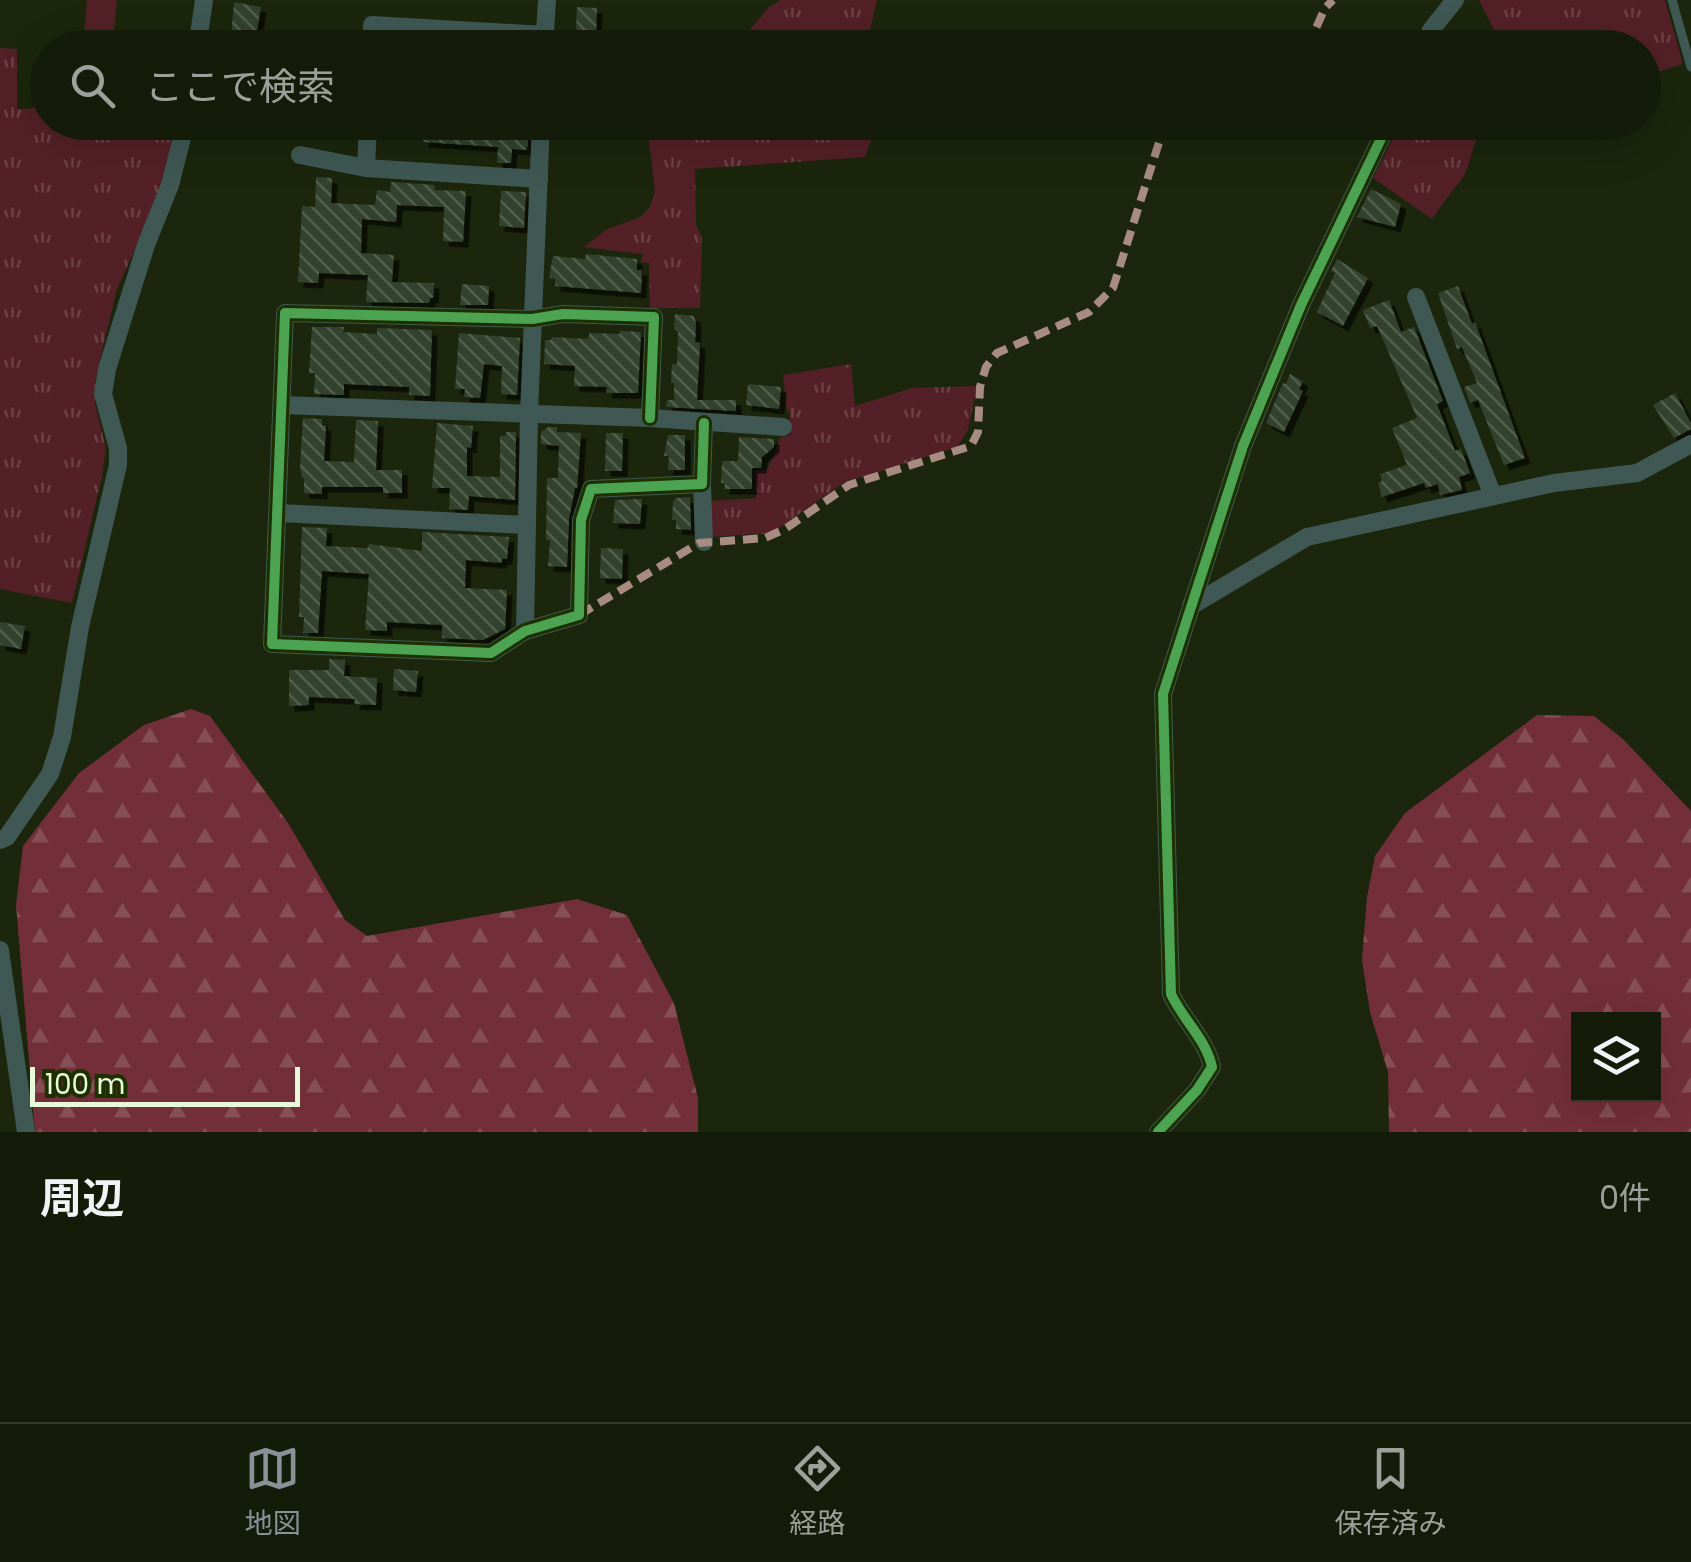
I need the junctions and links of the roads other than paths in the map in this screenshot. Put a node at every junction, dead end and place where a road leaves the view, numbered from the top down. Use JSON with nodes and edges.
{"nodes":[{"id":1,"x":204,"y":0,"type":"edge"},
{"id":2,"x":546,"y":0,"type":"edge"},
{"id":3,"x":1455,"y":0,"type":"edge"},
{"id":4,"x":1672,"y":0,"type":"edge"},
{"id":5,"x":200,"y":30,"type":"edge"},
{"id":6,"x":372,"y":30,"type":"edge"},
{"id":7,"x":426,"y":30,"type":"edge"},
{"id":8,"x":545,"y":30,"type":"edge"},
{"id":9,"x":1431,"y":30,"type":"edge"},
{"id":10,"x":1691,"y":66,"type":"edge"},
{"id":11,"x":181,"y":140,"type":"edge"},
{"id":12,"x":367,"y":140,"type":"edge"},
{"id":13,"x":540,"y":140,"type":"edge"},
{"id":14,"x":1381,"y":140,"type":"edge"},
{"id":15,"x":300,"y":154,"type":"dead end"},
{"id":16,"x":366,"y":168,"type":"junction"},
{"id":17,"x":538,"y":179,"type":"junction"},
{"id":18,"x":1416,"y":297,"type":"dead end"},
{"id":19,"x":532,"y":320,"type":"junction"},
{"id":20,"x":282,"y":405,"type":"junction"},
{"id":21,"x":529,"y":414,"type":"junction"},
{"id":22,"x":650,"y":418,"type":"junction"},
{"id":23,"x":704,"y":423,"type":"junction"},
{"id":24,"x":782,"y":427,"type":"dead end"},
{"id":25,"x":1691,"y":444,"type":"edge"},
{"id":26,"x":702,"y":484,"type":"junction"},
{"id":27,"x":1493,"y":496,"type":"junction"},
{"id":28,"x":279,"y":513,"type":"junction"},
{"id":29,"x":526,"y":525,"type":"junction"},
{"id":30,"x":704,"y":542,"type":"dead end"},
{"id":31,"x":1191,"y":606,"type":"junction"},
{"id":32,"x":525,"y":631,"type":"junction"},
{"id":33,"x":0,"y":840,"type":"edge"},
{"id":34,"x":0,"y":950,"type":"edge"},
{"id":35,"x":26,"y":1132,"type":"edge"},
{"id":36,"x":1158,"y":1132,"type":"edge"}],
"edges":[{"from":1,"to":5,"type":"street"},
{"from":2,"to":8,"type":"street"},
{"from":3,"to":9,"type":"street"},
{"from":4,"to":10,"type":"lane"},
{"from":6,"to":7,"type":"street"},
{"from":11,"to":33,"type":"street"},
{"from":12,"to":16,"type":"street"},
{"from":13,"to":17,"type":"street"},
{"from":14,"to":31,"type":"street"},
{"from":15,"to":16,"type":"street"},
{"from":16,"to":17,"type":"street"},
{"from":17,"to":19,"type":"street"},
{"from":18,"to":27,"type":"street"},
{"from":19,"to":20,"type":"street"},
{"from":19,"to":21,"type":"street"},
{"from":19,"to":22,"type":"street"},
{"from":20,"to":21,"type":"street"},
{"from":20,"to":28,"type":"street"},
{"from":21,"to":22,"type":"street"},
{"from":21,"to":29,"type":"street"},
{"from":22,"to":23,"type":"street"},
{"from":23,"to":24,"type":"street"},
{"from":23,"to":26,"type":"street"},
{"from":25,"to":27,"type":"street"},
{"from":26,"to":30,"type":"street"},
{"from":26,"to":32,"type":"street"},
{"from":27,"to":31,"type":"street"},
{"from":28,"to":29,"type":"street"},
{"from":28,"to":32,"type":"street"},
{"from":29,"to":32,"type":"street"},
{"from":31,"to":36,"type":"street"},
{"from":34,"to":35,"type":"street"}]}
